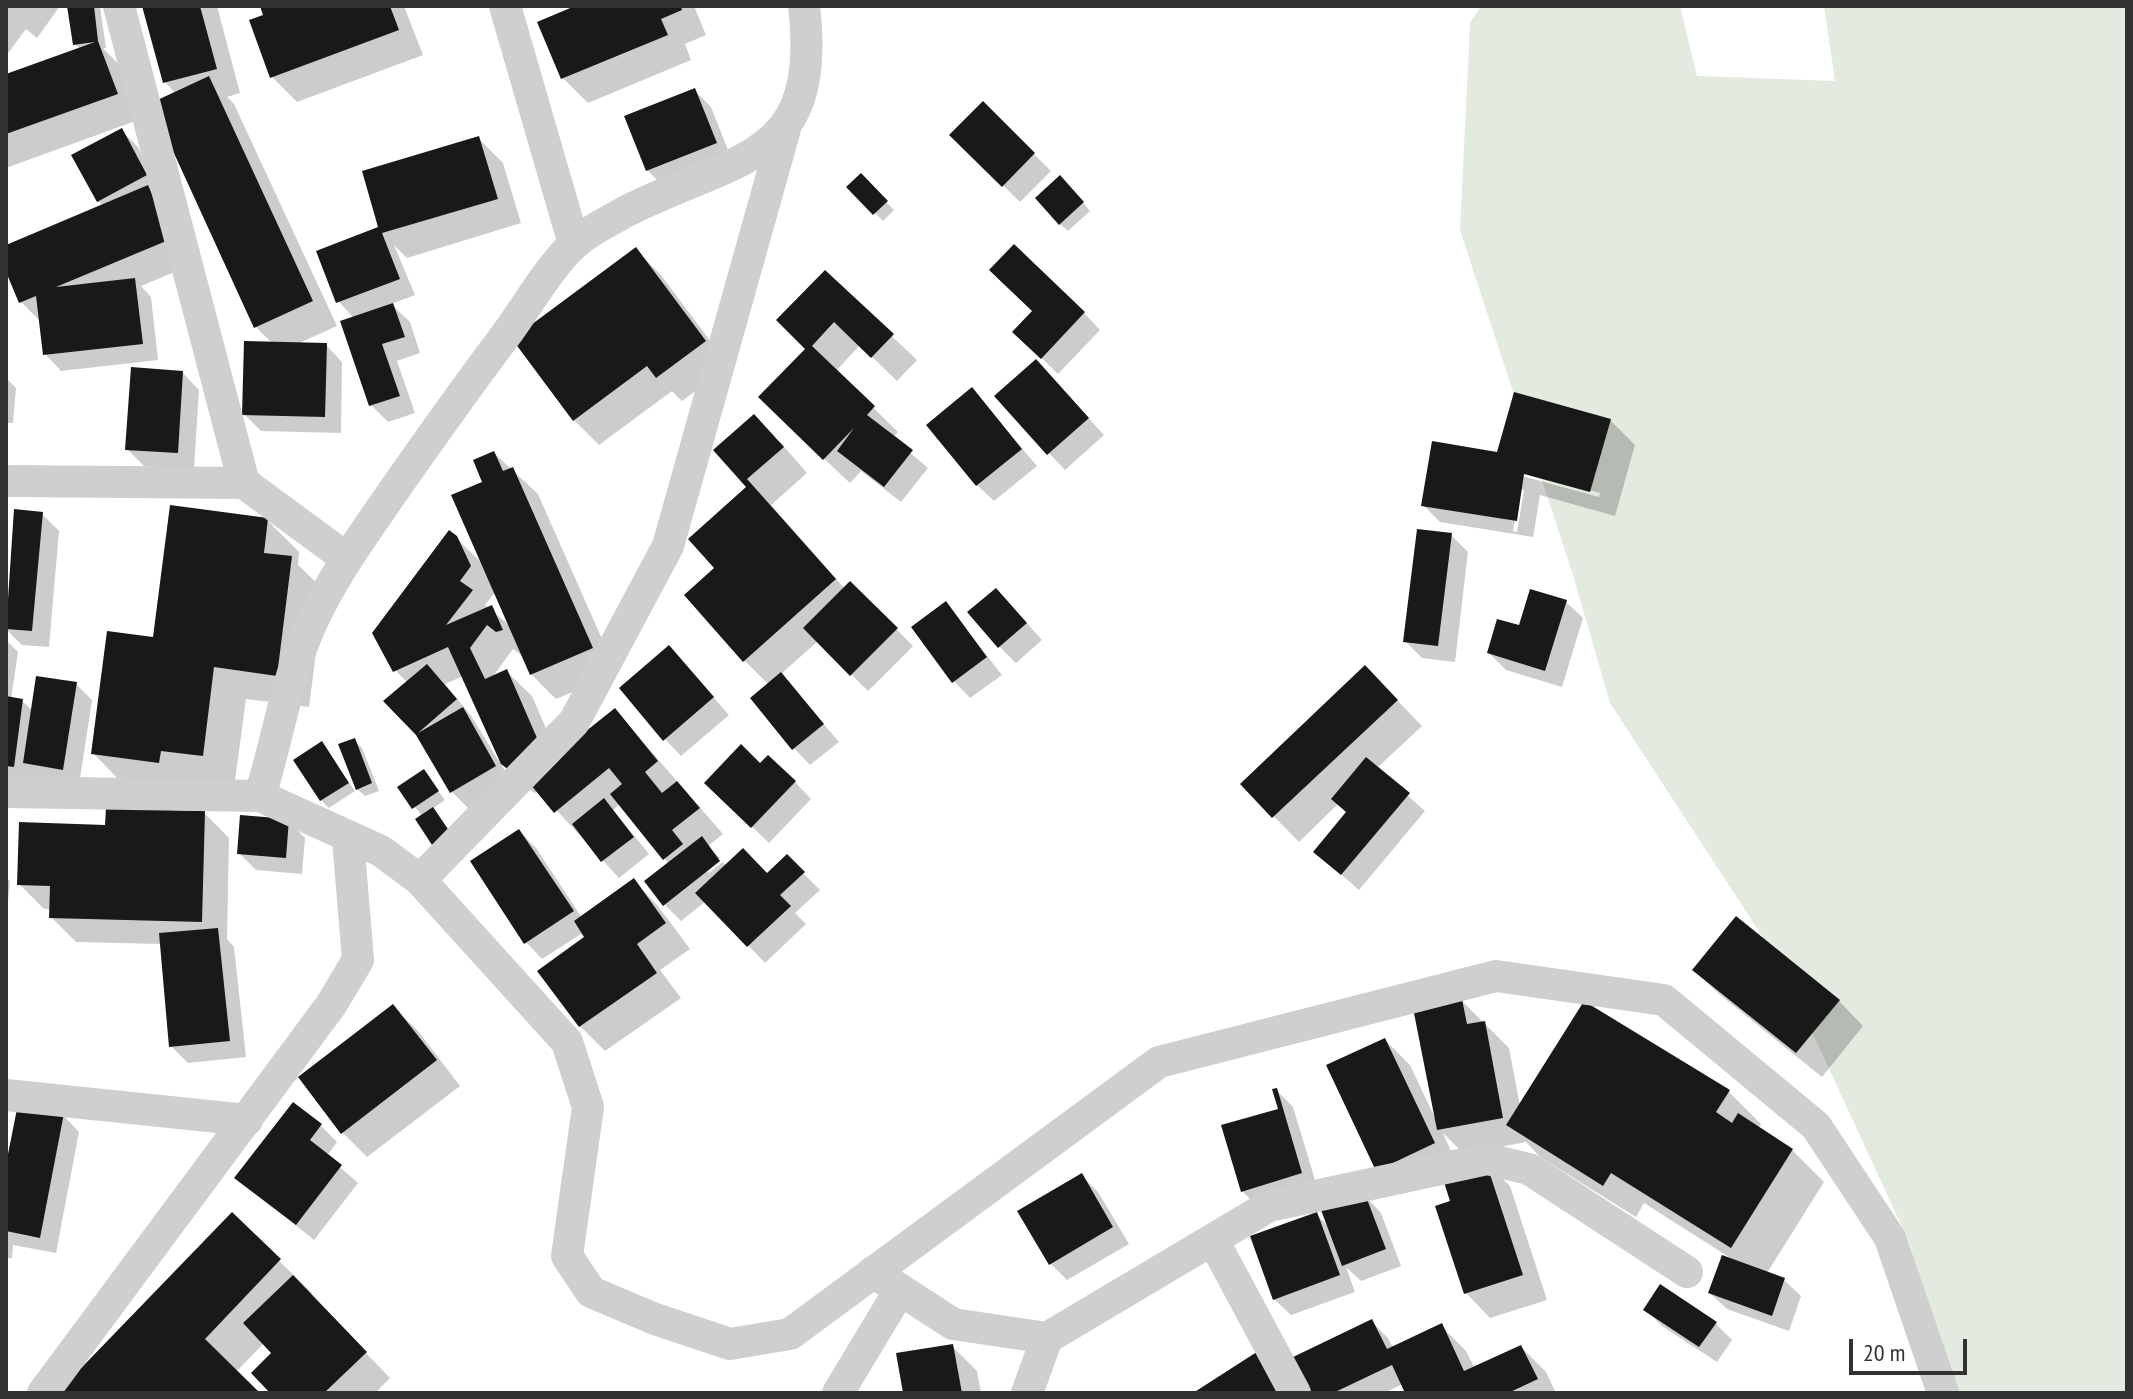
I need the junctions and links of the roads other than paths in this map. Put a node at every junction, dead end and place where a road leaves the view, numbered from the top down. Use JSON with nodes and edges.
{"nodes":[{"id":1,"x":119,"y":6,"type":"edge"},
{"id":2,"x":505,"y":6,"type":"edge"},
{"id":3,"x":804,"y":6,"type":"edge"},
{"id":4,"x":785,"y":129,"type":"junction"},
{"id":5,"x":574,"y":244,"type":"junction"},
{"id":6,"x":6,"y":481,"type":"edge"},
{"id":7,"x":244,"y":483,"type":"junction"},
{"id":8,"x":346,"y":558,"type":"junction"},
{"id":9,"x":6,"y":792,"type":"edge"},
{"id":10,"x":260,"y":796,"type":"junction"},
{"id":11,"x":348,"y":839,"type":"junction"},
{"id":12,"x":420,"y":880,"type":"junction"},
{"id":13,"x":6,"y":1095,"type":"edge"},
{"id":14,"x":247,"y":1120,"type":"junction"},
{"id":15,"x":1213,"y":1240,"type":"junction"},
{"id":16,"x":873,"y":1272,"type":"junction"},
{"id":17,"x":1687,"y":1272,"type":"dead end"},
{"id":18,"x":900,"y":1290,"type":"junction"},
{"id":19,"x":1047,"y":1338,"type":"junction"},
{"id":20,"x":43,"y":1393,"type":"edge"},
{"id":21,"x":838,"y":1393,"type":"edge"},
{"id":22,"x":1027,"y":1393,"type":"edge"},
{"id":23,"x":1295,"y":1393,"type":"edge"},
{"id":24,"x":1943,"y":1393,"type":"edge"}],
"edges":[{"from":1,"to":7,"type":"street"},
{"from":2,"to":5,"type":"street"},
{"from":3,"to":4,"type":"street"},
{"from":4,"to":5,"type":"street"},
{"from":4,"to":12,"type":"street"},
{"from":5,"to":8,"type":"street"},
{"from":6,"to":7,"type":"street"},
{"from":7,"to":8,"type":"street"},
{"from":8,"to":10,"type":"street"},
{"from":9,"to":10,"type":"street"},
{"from":10,"to":11,"type":"street"},
{"from":11,"to":12,"type":"street"},
{"from":11,"to":14,"type":"street"},
{"from":12,"to":16,"type":"street"},
{"from":13,"to":14,"type":"street"},
{"from":14,"to":20,"type":"street"},
{"from":15,"to":17,"type":"street"},
{"from":15,"to":19,"type":"street"},
{"from":15,"to":23,"type":"street"},
{"from":16,"to":18,"type":"street"},
{"from":16,"to":24,"type":"street"},
{"from":18,"to":19,"type":"street"},
{"from":18,"to":21,"type":"street"},
{"from":19,"to":22,"type":"street"}]}
